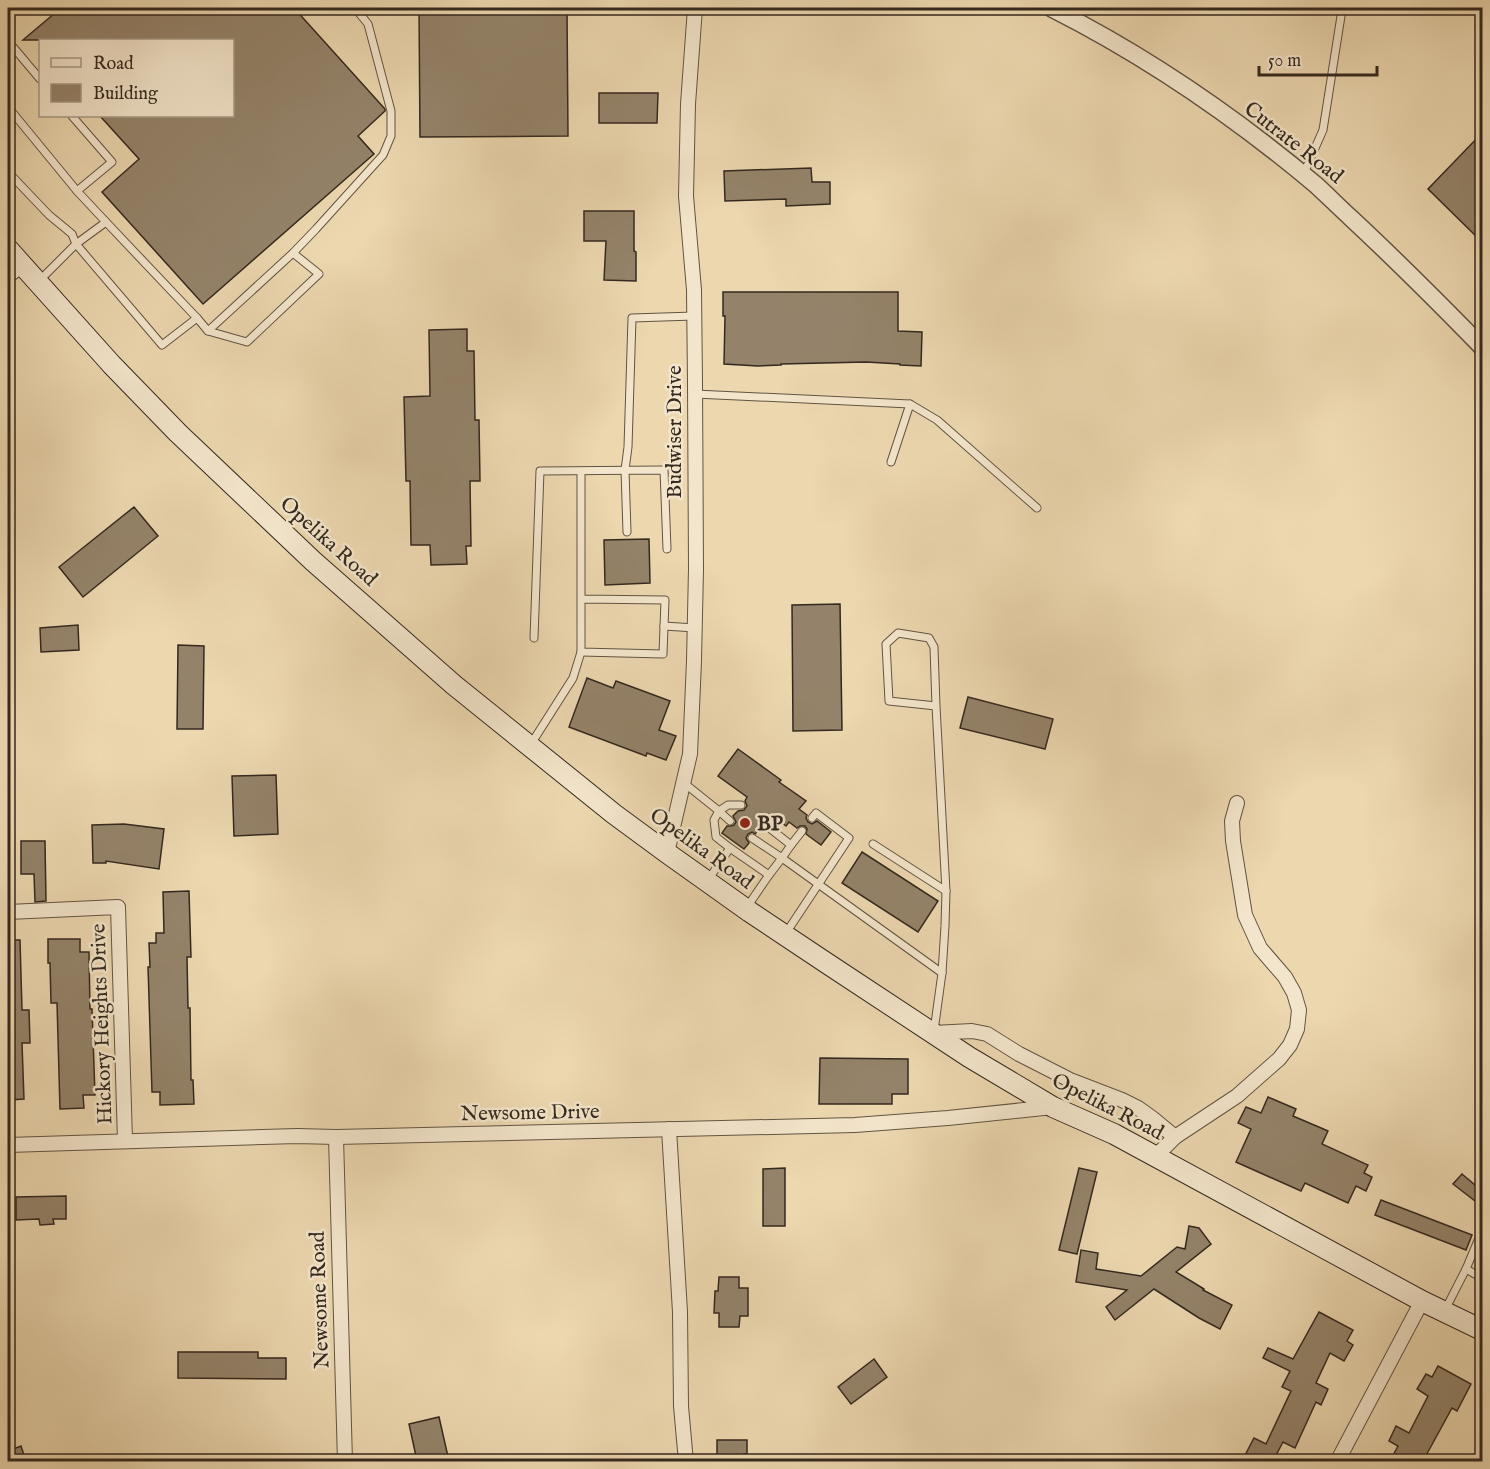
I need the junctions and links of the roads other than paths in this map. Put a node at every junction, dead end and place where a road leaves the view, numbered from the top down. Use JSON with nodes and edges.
{"nodes":[{"id":1,"x":356,"y":8,"type":"edge"},
{"id":2,"x":695,"y":8,"type":"edge"},
{"id":3,"x":1051,"y":8,"type":"edge"},
{"id":4,"x":1341,"y":16,"type":"dead end"},
{"id":5,"x":8,"y":41,"type":"edge"},
{"id":6,"x":39,"y":78,"type":"edge"},
{"id":7,"x":8,"y":107,"type":"edge"},
{"id":8,"x":73,"y":117,"type":"edge"},
{"id":9,"x":8,"y":172,"type":"edge"},
{"id":10,"x":1303,"y":175,"type":"junction"},
{"id":11,"x":77,"y":191,"type":"junction"},
{"id":12,"x":106,"y":222,"type":"junction"},
{"id":13,"x":76,"y":244,"type":"junction"},
{"id":14,"x":8,"y":249,"type":"edge"},
{"id":15,"x":293,"y":253,"type":"junction"},
{"id":16,"x":31,"y":276,"type":"junction"},
{"id":17,"x":8,"y":280,"type":"edge"},
{"id":18,"x":694,"y":316,"type":"junction"},
{"id":19,"x":197,"y":318,"type":"junction"},
{"id":20,"x":208,"y":331,"type":"junction"},
{"id":21,"x":1482,"y":347,"type":"edge"},
{"id":22,"x":695,"y":394,"type":"junction"},
{"id":23,"x":910,"y":404,"type":"junction"},
{"id":24,"x":891,"y":462,"type":"dead end"},
{"id":25,"x":625,"y":470,"type":"junction"},
{"id":26,"x":582,"y":471,"type":"junction"},
{"id":27,"x":1037,"y":508,"type":"dead end"},
{"id":28,"x":627,"y":532,"type":"dead end"},
{"id":29,"x":667,"y":549,"type":"dead end"},
{"id":30,"x":581,"y":599,"type":"junction"},
{"id":31,"x":664,"y":626,"type":"junction"},
{"id":32,"x":695,"y":628,"type":"junction"},
{"id":33,"x":534,"y":638,"type":"dead end"},
{"id":34,"x":581,"y":652,"type":"junction"},
{"id":35,"x":936,"y":706,"type":"junction"},
{"id":36,"x":530,"y":747,"type":"junction"},
{"id":37,"x":684,"y":783,"type":"junction"},
{"id":38,"x":1237,"y":803,"type":"dead end"},
{"id":39,"x":741,"y":805,"type":"dead end"},
{"id":40,"x":719,"y":811,"type":"junction"},
{"id":41,"x":812,"y":818,"type":"dead end"},
{"id":42,"x":730,"y":821,"type":"dead end"},
{"id":43,"x":764,"y":823,"type":"dead end"},
{"id":44,"x":801,"y":831,"type":"dead end"},
{"id":45,"x":752,"y":838,"type":"dead end"},
{"id":46,"x":873,"y":844,"type":"dead end"},
{"id":47,"x":791,"y":845,"type":"junction"},
{"id":48,"x":730,"y":848,"type":"junction"},
{"id":49,"x":667,"y":853,"type":"junction"},
{"id":50,"x":782,"y":858,"type":"junction"},
{"id":51,"x":769,"y":875,"type":"junction"},
{"id":52,"x":707,"y":882,"type":"junction"},
{"id":53,"x":818,"y":885,"type":"junction"},
{"id":54,"x":946,"y":891,"type":"junction"},
{"id":55,"x":746,"y":909,"type":"junction"},
{"id":56,"x":8,"y":912,"type":"edge"},
{"id":57,"x":784,"y":934,"type":"junction"},
{"id":58,"x":942,"y":973,"type":"junction"},
{"id":59,"x":933,"y":1033,"type":"junction"},
{"id":60,"x":1053,"y":1107,"type":"junction"},
{"id":61,"x":669,"y":1129,"type":"junction"},
{"id":62,"x":336,"y":1137,"type":"junction"},
{"id":63,"x":1175,"y":1137,"type":"junction"},
{"id":64,"x":125,"y":1141,"type":"junction"},
{"id":65,"x":8,"y":1144,"type":"edge"},
{"id":66,"x":1155,"y":1157,"type":"junction"},
{"id":67,"x":1482,"y":1231,"type":"edge"},
{"id":68,"x":1466,"y":1269,"type":"junction"},
{"id":69,"x":1482,"y":1278,"type":"edge"},
{"id":70,"x":1422,"y":1301,"type":"junction"},
{"id":71,"x":1444,"y":1312,"type":"junction"},
{"id":72,"x":1482,"y":1330,"type":"edge"},
{"id":73,"x":345,"y":1461,"type":"edge"},
{"id":74,"x":686,"y":1461,"type":"edge"},
{"id":75,"x":1337,"y":1461,"type":"edge"}],
"edges":[{"from":1,"to":15,"type":"lane"},
{"from":2,"to":18,"type":"street","name":"Budwiser Drive"},
{"from":3,"to":10,"type":"street","name":"Cutrate Road"},
{"from":4,"to":10,"type":"lane"},
{"from":5,"to":6,"type":"lane"},
{"from":7,"to":11,"type":"lane"},
{"from":8,"to":11,"type":"lane"},
{"from":9,"to":13,"type":"lane"},
{"from":10,"to":21,"type":"street","name":"Cutrate Road"},
{"from":11,"to":12,"type":"lane"},
{"from":12,"to":13,"type":"lane"},
{"from":12,"to":19,"type":"lane"},
{"from":13,"to":16,"type":"lane"},
{"from":13,"to":19,"type":"lane"},
{"from":14,"to":16,"type":"main road","name":"Opelika Road"},
{"from":15,"to":20,"type":"lane"},
{"from":15,"to":20,"type":"lane"},
{"from":16,"to":17,"type":"lane"},
{"from":16,"to":36,"type":"main road","name":"Opelika Road"},
{"from":18,"to":22,"type":"street","name":"Budwiser Drive"},
{"from":18,"to":25,"type":"lane"},
{"from":19,"to":20,"type":"lane"},
{"from":22,"to":23,"type":"lane"},
{"from":22,"to":32,"type":"street","name":"Budwiser Drive"},
{"from":23,"to":24,"type":"lane"},
{"from":23,"to":27,"type":"lane"},
{"from":25,"to":26,"type":"lane"},
{"from":25,"to":28,"type":"lane"},
{"from":25,"to":29,"type":"lane"},
{"from":26,"to":30,"type":"lane"},
{"from":26,"to":33,"type":"lane"},
{"from":30,"to":31,"type":"lane"},
{"from":30,"to":34,"type":"lane"},
{"from":31,"to":32,"type":"lane"},
{"from":31,"to":34,"type":"lane"},
{"from":32,"to":37,"type":"street","name":"Budwiser Drive"},
{"from":34,"to":36,"type":"lane"},
{"from":35,"to":35,"type":"lane"},
{"from":35,"to":54,"type":"lane"},
{"from":36,"to":49,"type":"main road","name":"Opelika Road"},
{"from":37,"to":40,"type":"lane"},
{"from":37,"to":49,"type":"street","name":"Budwiser Drive"},
{"from":38,"to":63,"type":"street"},
{"from":39,"to":40,"type":"lane"},
{"from":40,"to":42,"type":"lane"},
{"from":40,"to":48,"type":"lane"},
{"from":41,"to":53,"type":"lane"},
{"from":43,"to":47,"type":"lane"},
{"from":44,"to":47,"type":"lane"},
{"from":45,"to":50,"type":"lane"},
{"from":46,"to":54,"type":"lane"},
{"from":47,"to":50,"type":"lane"},
{"from":48,"to":51,"type":"lane"},
{"from":48,"to":52,"type":"lane"},
{"from":49,"to":52,"type":"main road","name":"Opelika Road"},
{"from":50,"to":51,"type":"lane"},
{"from":50,"to":53,"type":"lane"},
{"from":51,"to":55,"type":"lane"},
{"from":52,"to":55,"type":"main road","name":"Opelika Road"},
{"from":53,"to":57,"type":"lane"},
{"from":53,"to":58,"type":"lane"},
{"from":54,"to":58,"type":"lane"},
{"from":55,"to":57,"type":"main road","name":"Opelika Road"},
{"from":56,"to":64,"type":"street","name":"Hickory Heights Drive"},
{"from":57,"to":59,"type":"main road","name":"Opelika Road"},
{"from":58,"to":59,"type":"lane"},
{"from":59,"to":60,"type":"main road","name":"Opelika Road"},
{"from":59,"to":63,"type":"street"},
{"from":60,"to":61,"type":"street","name":"Newsome Drive"},
{"from":60,"to":66,"type":"main road","name":"Opelika Road"},
{"from":61,"to":62,"type":"street","name":"Newsome Drive"},
{"from":61,"to":74,"type":"street"},
{"from":62,"to":64,"type":"street","name":"Newsome Drive"},
{"from":62,"to":73,"type":"street","name":"Newsome Road"},
{"from":63,"to":66,"type":"street"},
{"from":64,"to":65,"type":"street","name":"Newsome Drive"},
{"from":66,"to":70,"type":"main road","name":"Opelika Road"},
{"from":67,"to":68,"type":"lane"},
{"from":68,"to":69,"type":"lane"},
{"from":68,"to":71,"type":"lane"},
{"from":70,"to":71,"type":"main road","name":"Opelika Road"},
{"from":70,"to":75,"type":"street"},
{"from":71,"to":72,"type":"main road","name":"Opelika Road"}]}
